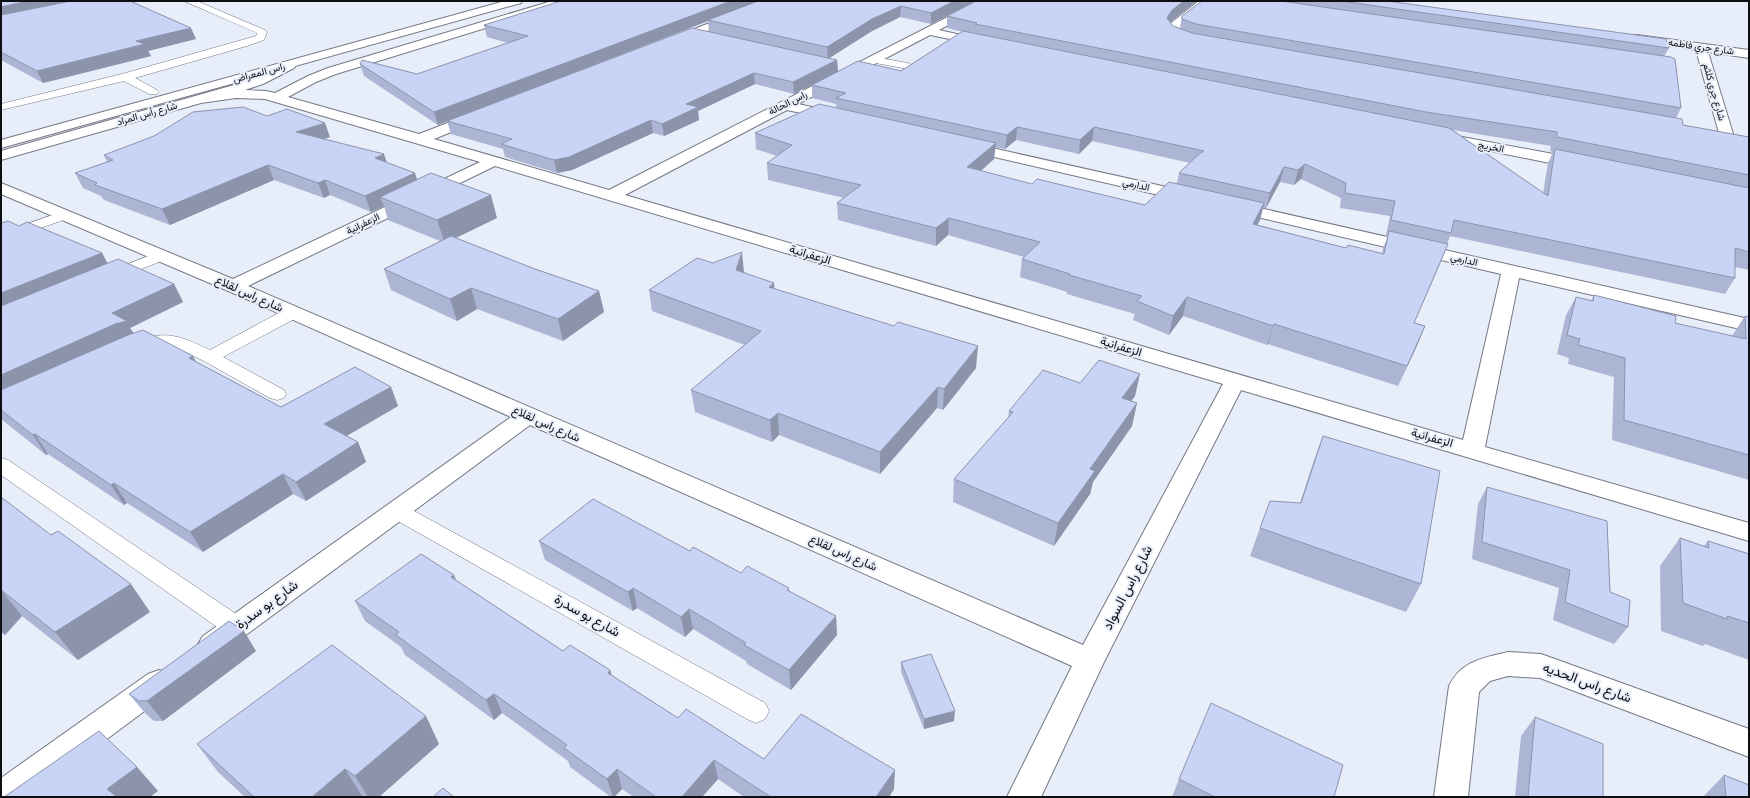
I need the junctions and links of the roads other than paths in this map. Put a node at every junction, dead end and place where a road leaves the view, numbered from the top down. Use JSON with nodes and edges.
{"nodes":[{"id":1,"x":190,"y":1,"type":"edge"},
{"id":2,"x":517,"y":1,"type":"edge"},
{"id":3,"x":563,"y":1,"type":"edge"},
{"id":4,"x":774,"y":1,"type":"edge"},
{"id":5,"x":987,"y":1,"type":"edge"},
{"id":6,"x":1206,"y":1,"type":"edge"},
{"id":7,"x":456,"y":4,"type":"dead end"},
{"id":8,"x":928,"y":31,"type":"junction"},
{"id":9,"x":692,"y":33,"type":"junction"},
{"id":10,"x":1624,"y":36,"type":"edge"},
{"id":11,"x":715,"y":38,"type":"edge"},
{"id":12,"x":1206,"y":43,"type":"edge"},
{"id":13,"x":663,"y":45,"type":"edge"},
{"id":14,"x":998,"y":46,"type":"edge"},
{"id":15,"x":1701,"y":47,"type":"junction"},
{"id":16,"x":1749,"y":54,"type":"edge"},
{"id":17,"x":874,"y":60,"type":"junction"},
{"id":18,"x":290,"y":65,"type":"junction"},
{"id":19,"x":908,"y":66,"type":"edge"},
{"id":20,"x":837,"y":67,"type":"edge"},
{"id":21,"x":852,"y":70,"type":"junction"},
{"id":22,"x":124,"y":76,"type":"junction"},
{"id":23,"x":153,"y":92,"type":"junction"},
{"id":24,"x":267,"y":92,"type":"junction"},
{"id":25,"x":785,"y":105,"type":"junction"},
{"id":26,"x":1,"y":107,"type":"edge"},
{"id":27,"x":486,"y":113,"type":"edge"},
{"id":28,"x":847,"y":119,"type":"edge"},
{"id":29,"x":1425,"y":133,"type":"edge"},
{"id":30,"x":1,"y":134,"type":"edge"},
{"id":31,"x":1712,"y":134,"type":"edge"},
{"id":32,"x":1727,"y":137,"type":"junction"},
{"id":33,"x":420,"y":139,"type":"junction"},
{"id":34,"x":1742,"y":139,"type":"edge"},
{"id":35,"x":947,"y":142,"type":"edge"},
{"id":36,"x":1,"y":144,"type":"edge"},
{"id":37,"x":8,"y":154,"type":"edge"},
{"id":38,"x":1,"y":160,"type":"edge"},
{"id":39,"x":494,"y":161,"type":"junction"},
{"id":40,"x":1595,"y":167,"type":"edge"},
{"id":41,"x":1,"y":188,"type":"edge"},
{"id":42,"x":610,"y":196,"type":"junction"},
{"id":43,"x":64,"y":215,"type":"junction"},
{"id":44,"x":1,"y":238,"type":"edge"},
{"id":45,"x":161,"y":256,"type":"junction"},
{"id":46,"x":1511,"y":271,"type":"junction"},
{"id":47,"x":96,"y":283,"type":"edge"},
{"id":48,"x":233,"y":286,"type":"junction"},
{"id":49,"x":292,"y":313,"type":"junction"},
{"id":50,"x":1749,"y":326,"type":"edge"},
{"id":51,"x":125,"y":351,"type":"edge"},
{"id":52,"x":210,"y":357,"type":"junction"},
{"id":53,"x":1235,"y":381,"type":"junction"},
{"id":54,"x":277,"y":394,"type":"dead end"},
{"id":55,"x":527,"y":416,"type":"junction"},
{"id":56,"x":1473,"y":450,"type":"junction"},
{"id":57,"x":1,"y":465,"type":"edge"},
{"id":58,"x":397,"y":511,"type":"junction"},
{"id":59,"x":1749,"y":532,"type":"edge"},
{"id":60,"x":236,"y":627,"type":"junction"},
{"id":61,"x":1090,"y":661,"type":"junction"},
{"id":62,"x":756,"y":711,"type":"dead end"},
{"id":63,"x":1749,"y":743,"type":"edge"},
{"id":64,"x":2,"y":797,"type":"edge"},
{"id":65,"x":1024,"y":797,"type":"edge"},
{"id":66,"x":1451,"y":797,"type":"edge"}],
"edges":[{"from":1,"to":22,"type":"lane"},
{"from":2,"to":18,"type":"street","name":"راس المعراض"},
{"from":3,"to":24,"type":"street"},
{"from":4,"to":9,"type":"street"},
{"from":5,"to":8,"type":"street","name":"راس الحالة"},
{"from":6,"to":12,"type":"street"},
{"from":7,"to":23,"type":"street","name":"راس المعراض"},
{"from":8,"to":14,"type":"street"},
{"from":8,"to":17,"type":"street","name":"راس الحالة"},
{"from":9,"to":11,"type":"street"},
{"from":9,"to":13,"type":"street"},
{"from":10,"to":15,"type":"street","name":"شارع جري فاطمه"},
{"from":15,"to":16,"type":"street","name":"شارع جري فاطمه"},
{"from":15,"to":32,"type":"street","name":"شارع جري كلثم"},
{"from":17,"to":19,"type":"lane"},
{"from":17,"to":21,"type":"street","name":"راس الحالة"},
{"from":18,"to":24,"type":"street","name":"شارع رأس المراد"},
{"from":18,"to":36,"type":"street","name":"راس المعراض"},
{"from":20,"to":21,"type":"street"},
{"from":21,"to":25,"type":"street","name":"راس الحالة"},
{"from":22,"to":23,"type":"lane"},
{"from":22,"to":26,"type":"lane"},
{"from":23,"to":30,"type":"street","name":"راس المعراض"},
{"from":24,"to":33,"type":"street","name":"الزعفرانية"},
{"from":24,"to":37,"type":"street","name":"شارع رأس المراد"},
{"from":25,"to":28,"type":"street"},
{"from":25,"to":42,"type":"street","name":"راس الحالة"},
{"from":27,"to":33,"type":"street"},
{"from":29,"to":40,"type":"street","name":"الخريج"},
{"from":31,"to":32,"type":"street","name":"شارع جري كلثم"},
{"from":32,"to":34,"type":"street","name":"شارع جري كلثم"},
{"from":33,"to":39,"type":"street","name":"الزعفرانية"},
{"from":35,"to":46,"type":"street","name":"الدارمي"},
{"from":37,"to":38,"type":"street"},
{"from":39,"to":42,"type":"street","name":"الزعفرانية"},
{"from":39,"to":48,"type":"street","name":"الزعفرانية"},
{"from":41,"to":43,"type":"street","name":"شارع راس لقلاع"},
{"from":42,"to":53,"type":"street","name":"الزعفرانية"},
{"from":43,"to":44,"type":"lane"},
{"from":43,"to":45,"type":"street","name":"شارع راس لقلاع"},
{"from":45,"to":47,"type":"lane"},
{"from":45,"to":48,"type":"street","name":"شارع راس لقلاع"},
{"from":46,"to":50,"type":"street","name":"الدارمي"},
{"from":46,"to":56,"type":"street"},
{"from":48,"to":49,"type":"street","name":"شارع راس لقلاع"},
{"from":49,"to":52,"type":"lane"},
{"from":49,"to":55,"type":"street","name":"شارع راس لقلاع"},
{"from":51,"to":52,"type":"lane"},
{"from":52,"to":54,"type":"lane"},
{"from":53,"to":56,"type":"street","name":"الزعفرانية"},
{"from":53,"to":61,"type":"street","name":"شارع راس السواد"},
{"from":55,"to":58,"type":"street","name":"شارع بو سدرة"},
{"from":55,"to":61,"type":"street","name":"شارع راس لقلاع"},
{"from":56,"to":59,"type":"street","name":"الزعفرانية"},
{"from":57,"to":60,"type":"lane"},
{"from":58,"to":60,"type":"street","name":"شارع بو سدرة"},
{"from":58,"to":62,"type":"lane","name":"شارع بو سدرة"},
{"from":60,"to":64,"type":"street","name":"شارع بو سدرة"},
{"from":61,"to":65,"type":"street","name":"شارع راس السواد"},
{"from":63,"to":66,"type":"street","name":"شارع راس الحديه"}]}
